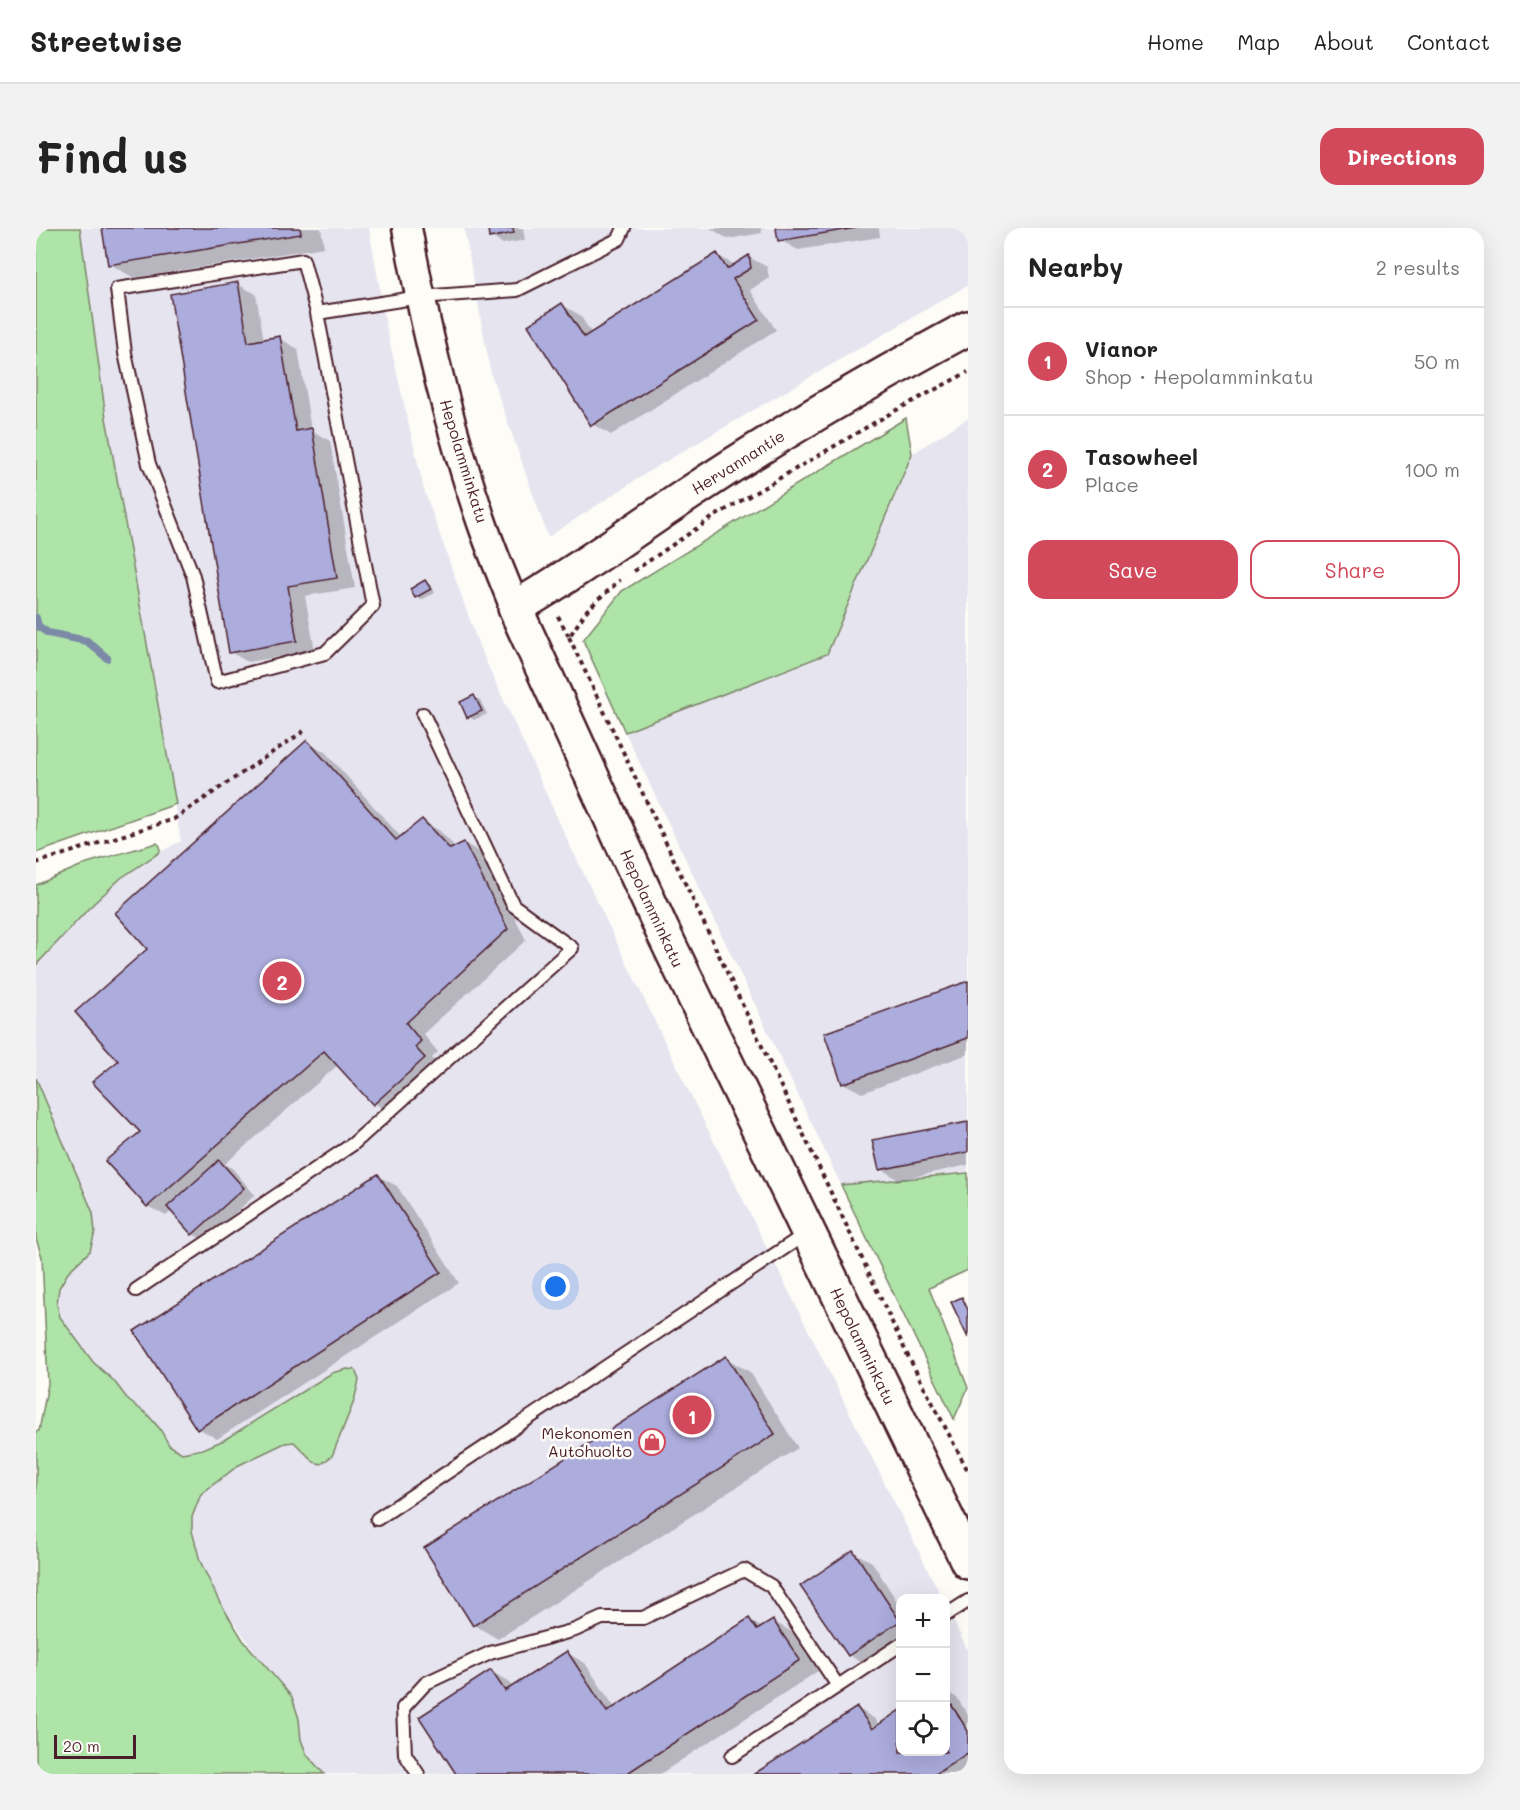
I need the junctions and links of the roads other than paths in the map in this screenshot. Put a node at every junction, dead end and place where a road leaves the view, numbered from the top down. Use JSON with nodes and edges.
{"nodes":[{"id":1,"x":407,"y":228,"type":"edge"},
{"id":2,"x":624,"y":228,"type":"edge"},
{"id":3,"x":420,"y":297,"type":"junction"},
{"id":4,"x":317,"y":313,"type":"junction"},
{"id":5,"x":968,"y":328,"type":"edge"},
{"id":6,"x":515,"y":608,"type":"junction"},
{"id":7,"x":423,"y":714,"type":"dead end"},
{"id":8,"x":807,"y":1233,"type":"junction"},
{"id":9,"x":136,"y":1290,"type":"dead end"},
{"id":10,"x":377,"y":1519,"type":"dead end"},
{"id":11,"x":968,"y":1562,"type":"edge"},
{"id":12,"x":968,"y":1600,"type":"edge"},
{"id":13,"x":950,"y":1612,"type":"edge"},
{"id":14,"x":896,"y":1648,"type":"edge"},
{"id":15,"x":838,"y":1686,"type":"junction"},
{"id":16,"x":732,"y":1756,"type":"dead end"},
{"id":17,"x":418,"y":1774,"type":"edge"}],
"edges":[{"from":1,"to":3,"type":"street","name":"Hepolamminkatu"},
{"from":2,"to":3,"type":"lane"},
{"from":3,"to":4,"type":"lane"},
{"from":3,"to":6,"type":"street","name":"Hepolamminkatu"},
{"from":4,"to":4,"type":"lane"},
{"from":5,"to":6,"type":"main road","name":"Hervannantie"},
{"from":6,"to":8,"type":"main road","name":"Hepolamminkatu"},
{"from":7,"to":9,"type":"lane"},
{"from":8,"to":10,"type":"lane"},
{"from":8,"to":11,"type":"main road","name":"Hepolamminkatu"},
{"from":12,"to":13,"type":"lane"},
{"from":14,"to":15,"type":"lane"},
{"from":15,"to":16,"type":"lane"},
{"from":15,"to":17,"type":"lane"}]}
